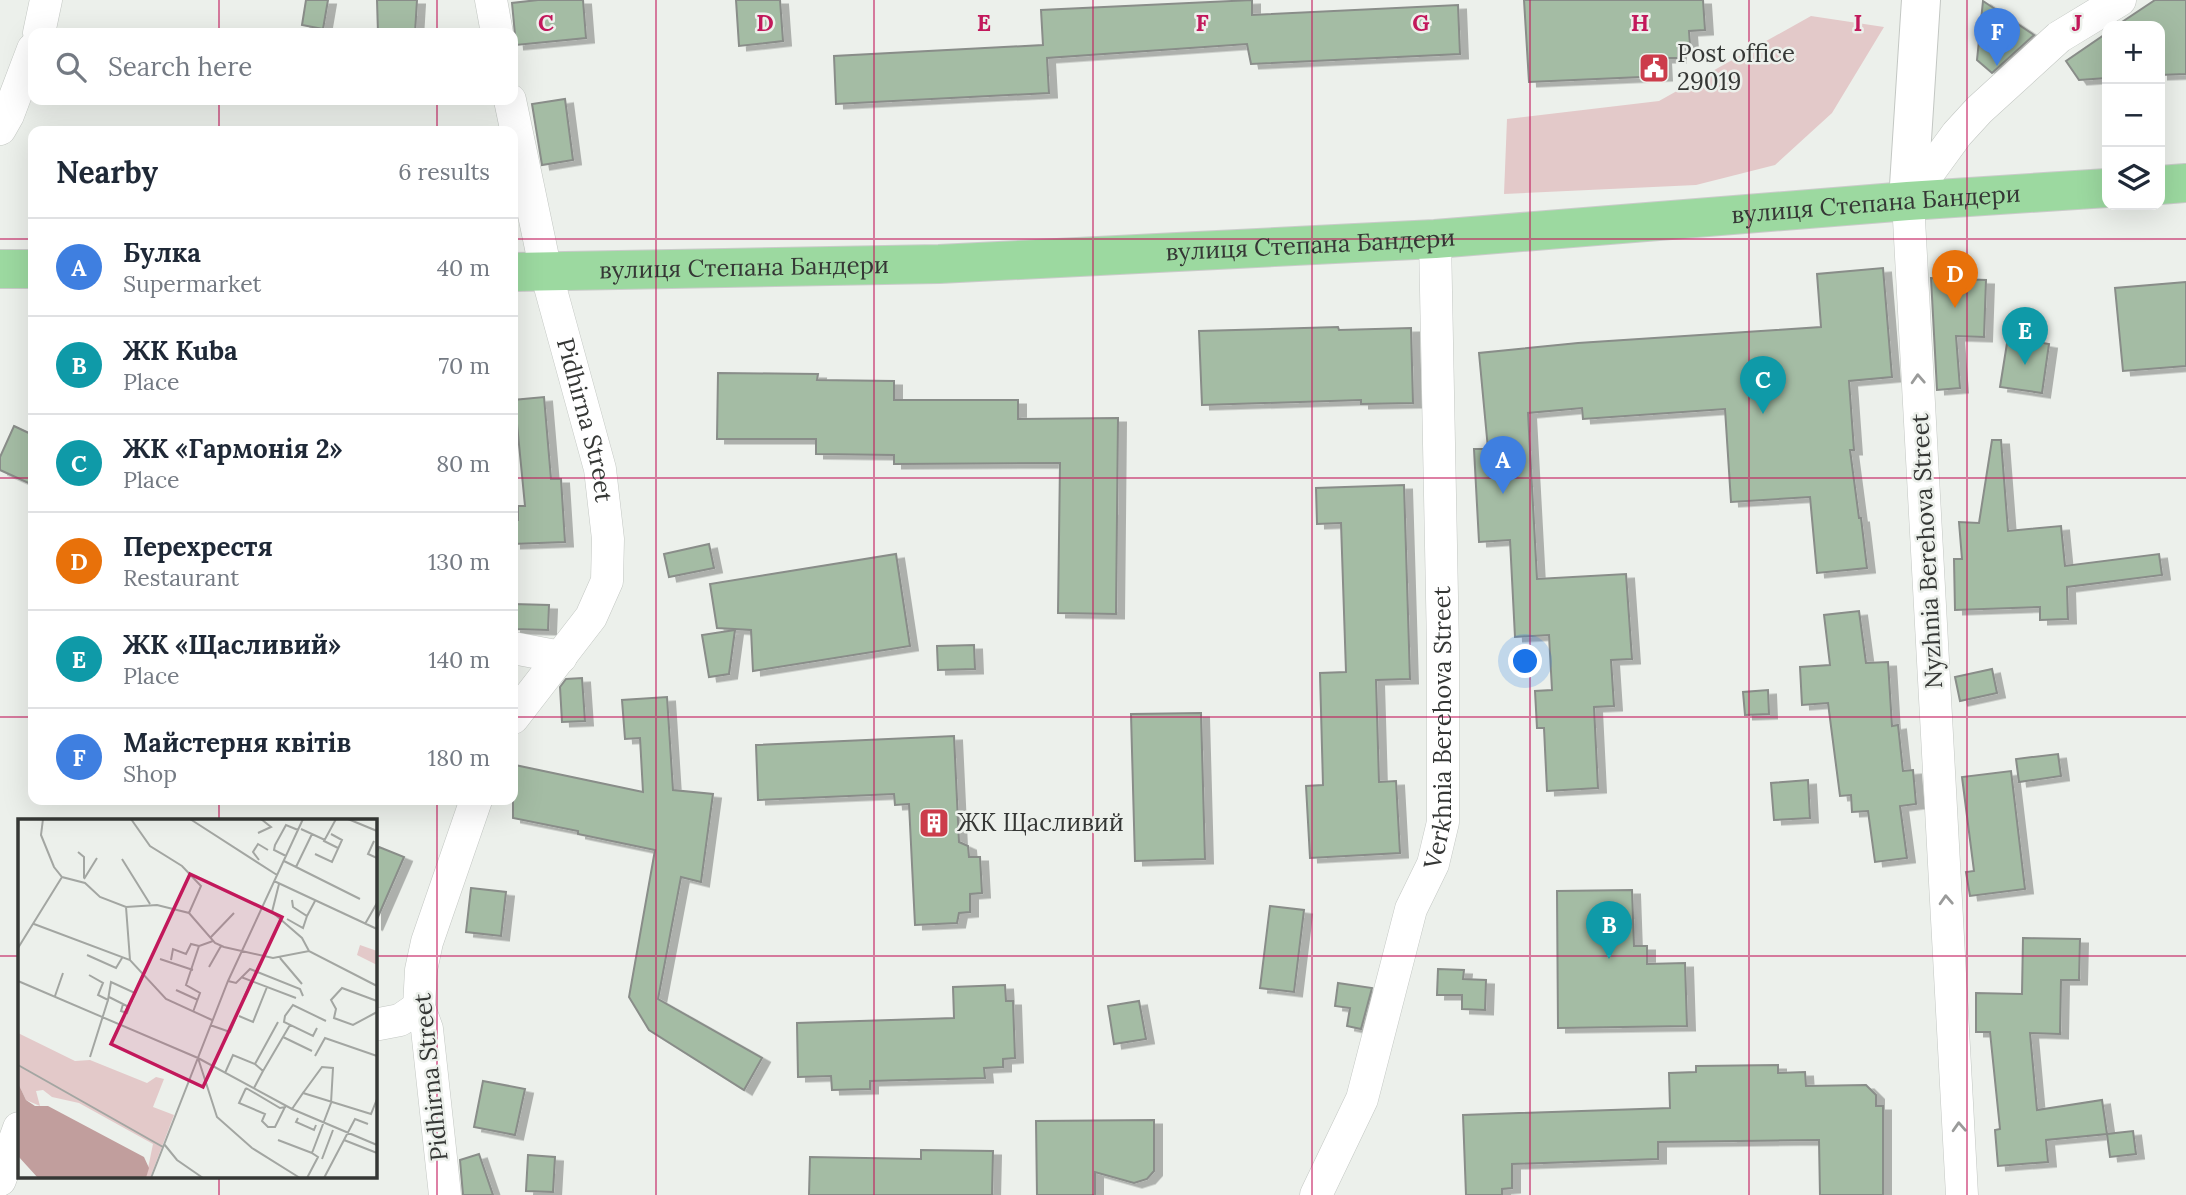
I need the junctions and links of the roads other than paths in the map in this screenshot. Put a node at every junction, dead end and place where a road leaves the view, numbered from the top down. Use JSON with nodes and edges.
{"nodes":[{"id":1,"x":46,"y":0,"type":"edge"},
{"id":2,"x":491,"y":0,"type":"edge"},
{"id":3,"x":1921,"y":0,"type":"edge"},
{"id":4,"x":2120,"y":0,"type":"edge"},
{"id":5,"x":40,"y":28,"type":"edge"},
{"id":6,"x":496,"y":28,"type":"edge"},
{"id":7,"x":28,"y":62,"type":"edge"},
{"id":8,"x":511,"y":105,"type":"edge"},
{"id":9,"x":513,"y":126,"type":"edge"},
{"id":10,"x":0,"y":129,"type":"edge"},
{"id":11,"x":518,"y":172,"type":"edge"},
{"id":12,"x":2186,"y":183,"type":"edge"},
{"id":13,"x":2165,"y":185,"type":"edge"},
{"id":14,"x":2102,"y":188,"type":"edge"},
{"id":15,"x":1908,"y":201,"type":"junction"},
{"id":16,"x":1435,"y":239,"type":"junction"},
{"id":17,"x":0,"y":269,"type":"edge"},
{"id":18,"x":28,"y":269,"type":"edge"},
{"id":19,"x":529,"y":272,"type":"edge"},
{"id":20,"x":518,"y":649,"type":"edge"},
{"id":21,"x":561,"y":657,"type":"junction"},
{"id":22,"x":518,"y":712,"type":"edge"},
{"id":23,"x":474,"y":805,"type":"edge"},
{"id":24,"x":419,"y":1007,"type":"junction"},
{"id":25,"x":376,"y":1025,"type":"edge"},
{"id":26,"x":18,"y":1131,"type":"edge"},
{"id":27,"x":0,"y":1180,"type":"edge"},
{"id":28,"x":445,"y":1195,"type":"edge"},
{"id":29,"x":1316,"y":1195,"type":"edge"},
{"id":30,"x":1962,"y":1195,"type":"edge"}],
"edges":[{"from":1,"to":5,"type":"street"},
{"from":2,"to":6,"type":"street"},
{"from":3,"to":15,"type":"street"},
{"from":4,"to":15,"type":"street"},
{"from":7,"to":10,"type":"street"},
{"from":8,"to":9,"type":"street","name":"Pidhirna Street"},
{"from":11,"to":19,"type":"street","name":"Pidhirna Street"},
{"from":12,"to":13,"type":"main road"},
{"from":14,"to":15,"type":"main road","name":"вулиця Степана Бандери"},
{"from":15,"to":16,"type":"main road","name":"вулиця Степана Бандери"},
{"from":30,"to":15,"type":"street","name":"Nyzhnia Berehova Street","one_way":true},
{"from":16,"to":19,"type":"main road","name":"вулиця Степана Бандери"},
{"from":16,"to":29,"type":"street","name":"Verkhnia Berehova Street"},
{"from":17,"to":18,"type":"main road"},
{"from":19,"to":21,"type":"street","name":"Pidhirna Street"},
{"from":20,"to":21,"type":"street"},
{"from":21,"to":22,"type":"street","name":"Pidhirna Street"},
{"from":23,"to":24,"type":"street","name":"Pidhirna Street"},
{"from":24,"to":25,"type":"street"},
{"from":24,"to":28,"type":"street","name":"Pidhirna Street"},
{"from":26,"to":27,"type":"street"}]}
